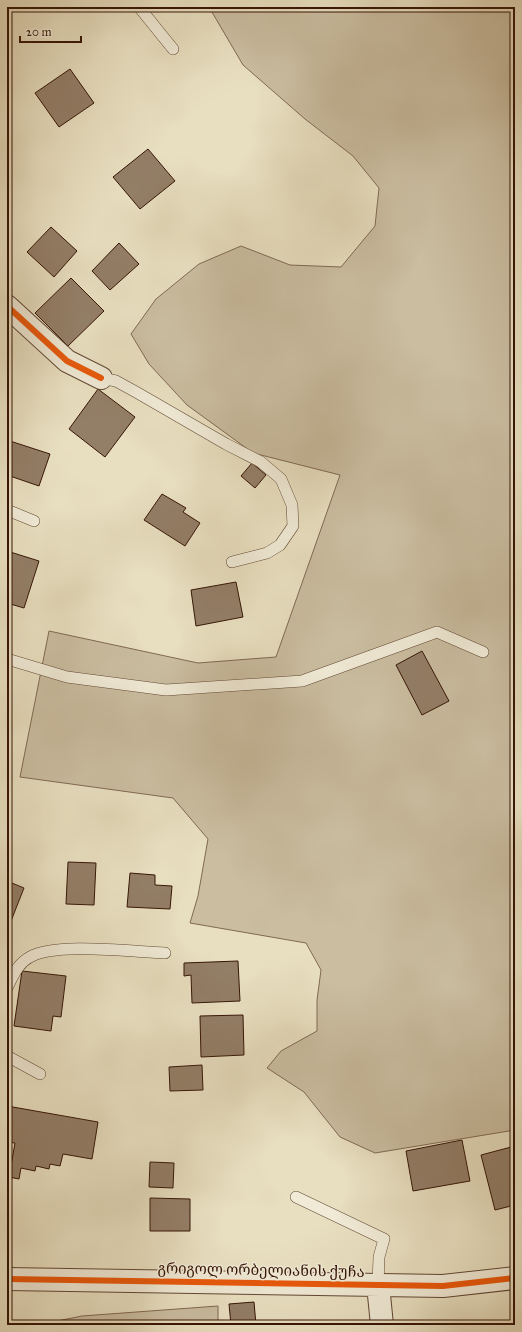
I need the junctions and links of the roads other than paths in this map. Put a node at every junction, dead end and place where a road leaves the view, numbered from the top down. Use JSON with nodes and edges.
{"nodes":[{"id":1,"x":139,"y":7,"type":"edge"},
{"id":2,"x":173,"y":49,"type":"dead end"},
{"id":3,"x":7,"y":306,"type":"edge"},
{"id":4,"x":101,"y":378,"type":"joint"},
{"id":5,"x":7,"y":510,"type":"edge"},
{"id":6,"x":34,"y":521,"type":"dead end"},
{"id":7,"x":232,"y":562,"type":"dead end"},
{"id":8,"x":483,"y":652,"type":"dead end"},
{"id":9,"x":7,"y":659,"type":"edge"},
{"id":10,"x":165,"y":953,"type":"dead end"},
{"id":11,"x":7,"y":988,"type":"edge"},
{"id":12,"x":7,"y":1056,"type":"edge"},
{"id":13,"x":40,"y":1074,"type":"dead end"},
{"id":14,"x":296,"y":1197,"type":"dead end"},
{"id":15,"x":515,"y":1278,"type":"edge"},
{"id":16,"x":7,"y":1279,"type":"edge"},
{"id":17,"x":378,"y":1285,"type":"junction"},
{"id":18,"x":382,"y":1325,"type":"edge"}],
"edges":[{"from":1,"to":2,"type":"lane"},
{"from":3,"to":4,"type":"street"},
{"from":4,"to":7,"type":"lane"},
{"from":5,"to":6,"type":"lane"},
{"from":8,"to":9,"type":"lane"},
{"from":10,"to":11,"type":"lane"},
{"from":12,"to":13,"type":"lane"},
{"from":14,"to":17,"type":"lane"},
{"from":15,"to":17,"type":"street","name":"გრიგოლ ორბელიანის ქუჩა"},
{"from":16,"to":17,"type":"street","name":"გრიგოლ ორბელიანის ქუჩა"},
{"from":17,"to":18,"type":"street"}]}
